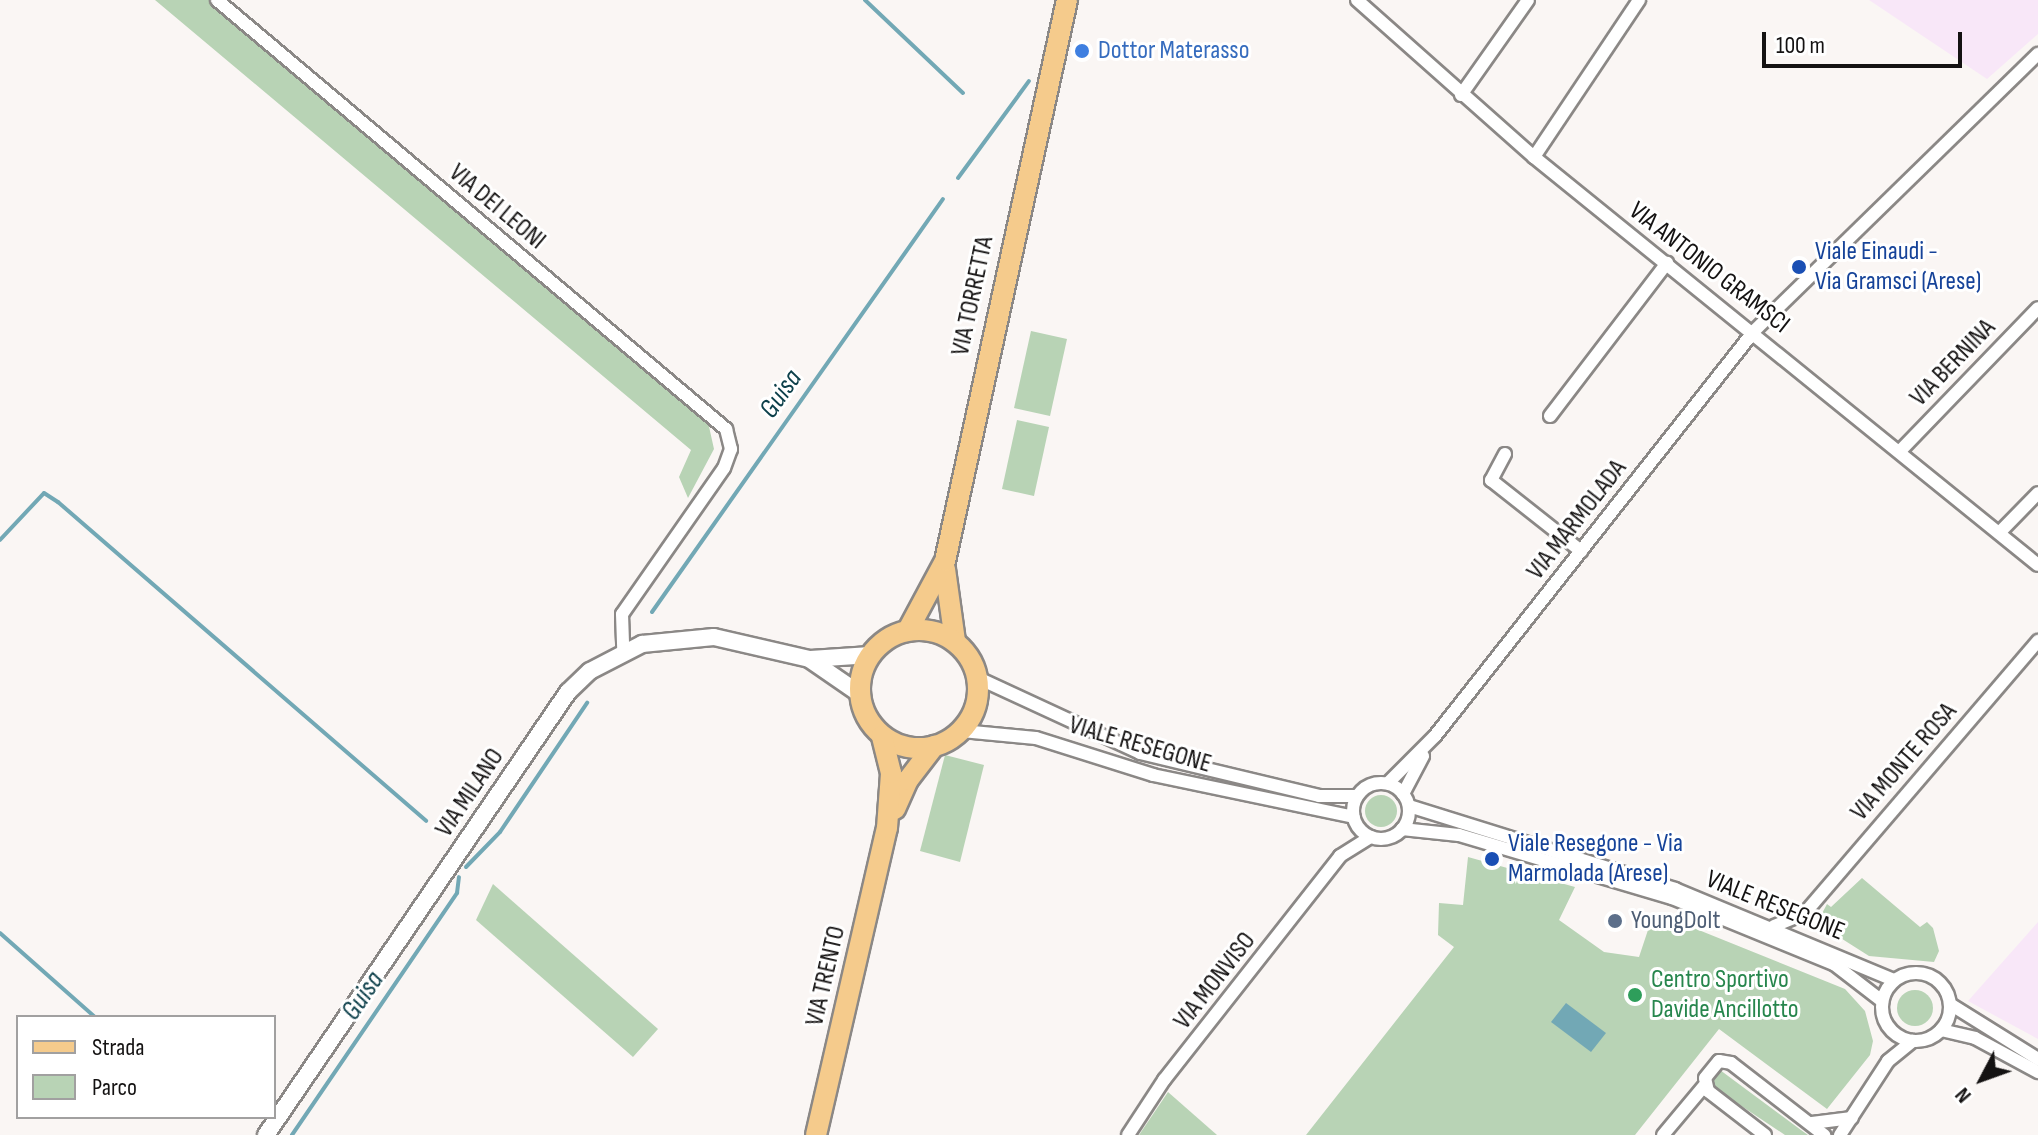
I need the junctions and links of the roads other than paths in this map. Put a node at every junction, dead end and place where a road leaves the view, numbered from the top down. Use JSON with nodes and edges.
{"nodes":[{"id":1,"x":217,"y":0,"type":"edge"},
{"id":2,"x":1067,"y":0,"type":"edge"},
{"id":3,"x":1357,"y":0,"type":"edge"},
{"id":4,"x":1528,"y":0,"type":"edge"},
{"id":5,"x":1639,"y":0,"type":"edge"},
{"id":6,"x":2038,"y":54,"type":"edge"},
{"id":7,"x":2038,"y":60,"type":"edge"},
{"id":8,"x":1461,"y":95,"type":"junction"},
{"id":9,"x":1962,"y":124,"type":"junction"},
{"id":10,"x":1534,"y":157,"type":"junction"},
{"id":11,"x":1667,"y":263,"type":"junction"},
{"id":12,"x":2035,"y":317,"type":"edge"},
{"id":13,"x":1754,"y":331,"type":"junction"},
{"id":14,"x":1550,"y":416,"type":"dead end"},
{"id":15,"x":1901,"y":450,"type":"junction"},
{"id":16,"x":1505,"y":454,"type":"dead end"},
{"id":17,"x":2038,"y":493,"type":"edge"},
{"id":18,"x":2000,"y":532,"type":"junction"},
{"id":19,"x":1581,"y":551,"type":"junction"},
{"id":20,"x":945,"y":561,"type":"junction"},
{"id":21,"x":2038,"y":565,"type":"edge"},
{"id":22,"x":908,"y":630,"type":"junction"},
{"id":23,"x":955,"y":641,"type":"junction"},
{"id":24,"x":2038,"y":641,"type":"edge"},
{"id":25,"x":623,"y":651,"type":"junction"},
{"id":26,"x":870,"y":655,"type":"junction"},
{"id":27,"x":809,"y":659,"type":"junction"},
{"id":28,"x":978,"y":678,"type":"junction"},
{"id":29,"x":860,"y":694,"type":"junction"},
{"id":30,"x":962,"y":731,"type":"junction"},
{"id":31,"x":882,"y":736,"type":"junction"},
{"id":32,"x":1435,"y":736,"type":"junction"},
{"id":33,"x":934,"y":746,"type":"junction"},
{"id":34,"x":1388,"y":783,"type":"junction"},
{"id":35,"x":895,"y":795,"type":"junction"},
{"id":36,"x":1357,"y":796,"type":"junction"},
{"id":37,"x":1406,"y":800,"type":"junction"},
{"id":38,"x":1354,"y":819,"type":"junction"},
{"id":39,"x":1402,"y":829,"type":"junction"},
{"id":40,"x":1371,"y":837,"type":"junction"},
{"id":41,"x":1340,"y":856,"type":"junction"},
{"id":42,"x":1804,"y":914,"type":"junction"},
{"id":43,"x":1774,"y":926,"type":"junction"},
{"id":44,"x":1813,"y":943,"type":"junction"},
{"id":45,"x":1894,"y":980,"type":"junction"},
{"id":46,"x":1882,"y":1001,"type":"junction"},
{"id":47,"x":1950,"y":1004,"type":"junction"},
{"id":48,"x":1941,"y":1030,"type":"junction"},
{"id":49,"x":1892,"y":1031,"type":"junction"},
{"id":50,"x":1913,"y":1041,"type":"junction"},
{"id":51,"x":2038,"y":1059,"type":"edge"},
{"id":52,"x":1888,"y":1061,"type":"junction"},
{"id":53,"x":2038,"y":1072,"type":"edge"},
{"id":54,"x":1705,"y":1085,"type":"junction"},
{"id":55,"x":1852,"y":1118,"type":"junction"},
{"id":56,"x":1812,"y":1123,"type":"junction"},
{"id":57,"x":266,"y":1135,"type":"edge"},
{"id":58,"x":816,"y":1135,"type":"edge"},
{"id":59,"x":1128,"y":1135,"type":"edge"},
{"id":60,"x":1663,"y":1135,"type":"edge"},
{"id":61,"x":1765,"y":1135,"type":"edge"},
{"id":62,"x":1824,"y":1135,"type":"edge"},
{"id":63,"x":1840,"y":1135,"type":"edge"}],
"edges":[{"from":1,"to":25,"type":"street","name":"VIA DEI LEONI"},
{"from":2,"to":20,"type":"main road","name":"VIA TORRETTA"},
{"from":3,"to":8,"type":"street","name":"VIA ANTONIO GRAMSCI"},
{"from":4,"to":8,"type":"street"},
{"from":5,"to":10,"type":"street"},
{"from":6,"to":9,"type":"street"},
{"from":7,"to":9,"type":"street"},
{"from":8,"to":10,"type":"street","name":"VIA ANTONIO GRAMSCI"},
{"from":9,"to":13,"type":"street","name":"VIA MARMOLADA"},
{"from":10,"to":11,"type":"street","name":"VIA ANTONIO GRAMSCI"},
{"from":11,"to":13,"type":"street","name":"VIA ANTONIO GRAMSCI"},
{"from":11,"to":14,"type":"street"},
{"from":12,"to":15,"type":"street","name":"VIA BERNINA"},
{"from":13,"to":15,"type":"street","name":"VIA ANTONIO GRAMSCI"},
{"from":13,"to":19,"type":"street","name":"VIA MARMOLADA"},
{"from":15,"to":18,"type":"street","name":"VIA ANTONIO GRAMSCI"},
{"from":16,"to":19,"type":"street"},
{"from":17,"to":18,"type":"street"},
{"from":18,"to":21,"type":"street","name":"VIA ANTONIO GRAMSCI"},
{"from":19,"to":32,"type":"street","name":"VIA MARMOLADA"},
{"from":20,"to":22,"type":"main road","name":"VIA TORRETTA"},
{"from":20,"to":23,"type":"main road","name":"VIA TORRETTA"},
{"from":22,"to":23,"type":"main road"},
{"from":22,"to":26,"type":"main road"},
{"from":23,"to":28,"type":"main road"},
{"from":24,"to":42,"type":"street","name":"VIA MONTE ROSA"},
{"from":25,"to":27,"type":"street","name":"VIA MILANO"},
{"from":25,"to":57,"type":"street","name":"VIA MILANO"},
{"from":26,"to":27,"type":"street"},
{"from":26,"to":29,"type":"main road"},
{"from":27,"to":29,"type":"street"},
{"from":28,"to":30,"type":"main road"},
{"from":28,"to":36,"type":"street","name":"VIALE RESEGONE"},
{"from":29,"to":31,"type":"main road"},
{"from":30,"to":33,"type":"main road"},
{"from":30,"to":38,"type":"street","name":"VIALE RESEGONE"},
{"from":31,"to":33,"type":"main road"},
{"from":31,"to":35,"type":"main road"},
{"from":32,"to":34,"type":"street","name":"VIA MARMOLADA"},
{"from":32,"to":37,"type":"street","name":"VIA MARMOLADA"},
{"from":33,"to":35,"type":"main road"},
{"from":34,"to":36,"type":"street"},
{"from":34,"to":37,"type":"street"},
{"from":35,"to":58,"type":"main road","name":"VIA TRENTO"},
{"from":36,"to":38,"type":"street"},
{"from":37,"to":39,"type":"street"},
{"from":37,"to":43,"type":"street","name":"VIALE RESEGONE"},
{"from":38,"to":40,"type":"street"},
{"from":38,"to":41,"type":"street","name":"VIA MONVISO"},
{"from":39,"to":40,"type":"street"},
{"from":39,"to":46,"type":"street","name":"VIALE RESEGONE"},
{"from":40,"to":41,"type":"street","name":"VIA MONVISO"},
{"from":41,"to":59,"type":"street","name":"VIA MONVISO"},
{"from":42,"to":43,"type":"street","name":"VIA MONTE ROSA"},
{"from":42,"to":44,"type":"street"},
{"from":43,"to":44,"type":"street","name":"VIALE RESEGONE"},
{"from":44,"to":45,"type":"street","name":"VIALE RESEGONE"},
{"from":45,"to":46,"type":"street"},
{"from":45,"to":47,"type":"street"},
{"from":46,"to":49,"type":"street"},
{"from":47,"to":48,"type":"street"},
{"from":47,"to":51,"type":"street"},
{"from":48,"to":50,"type":"street"},
{"from":48,"to":53,"type":"street"},
{"from":49,"to":50,"type":"street"},
{"from":49,"to":52,"type":"street"},
{"from":50,"to":52,"type":"street"},
{"from":52,"to":55,"type":"street"},
{"from":54,"to":56,"type":"street"},
{"from":54,"to":60,"type":"street"},
{"from":54,"to":61,"type":"street"},
{"from":55,"to":56,"type":"street"},
{"from":55,"to":63,"type":"street"},
{"from":56,"to":62,"type":"street"}]}
